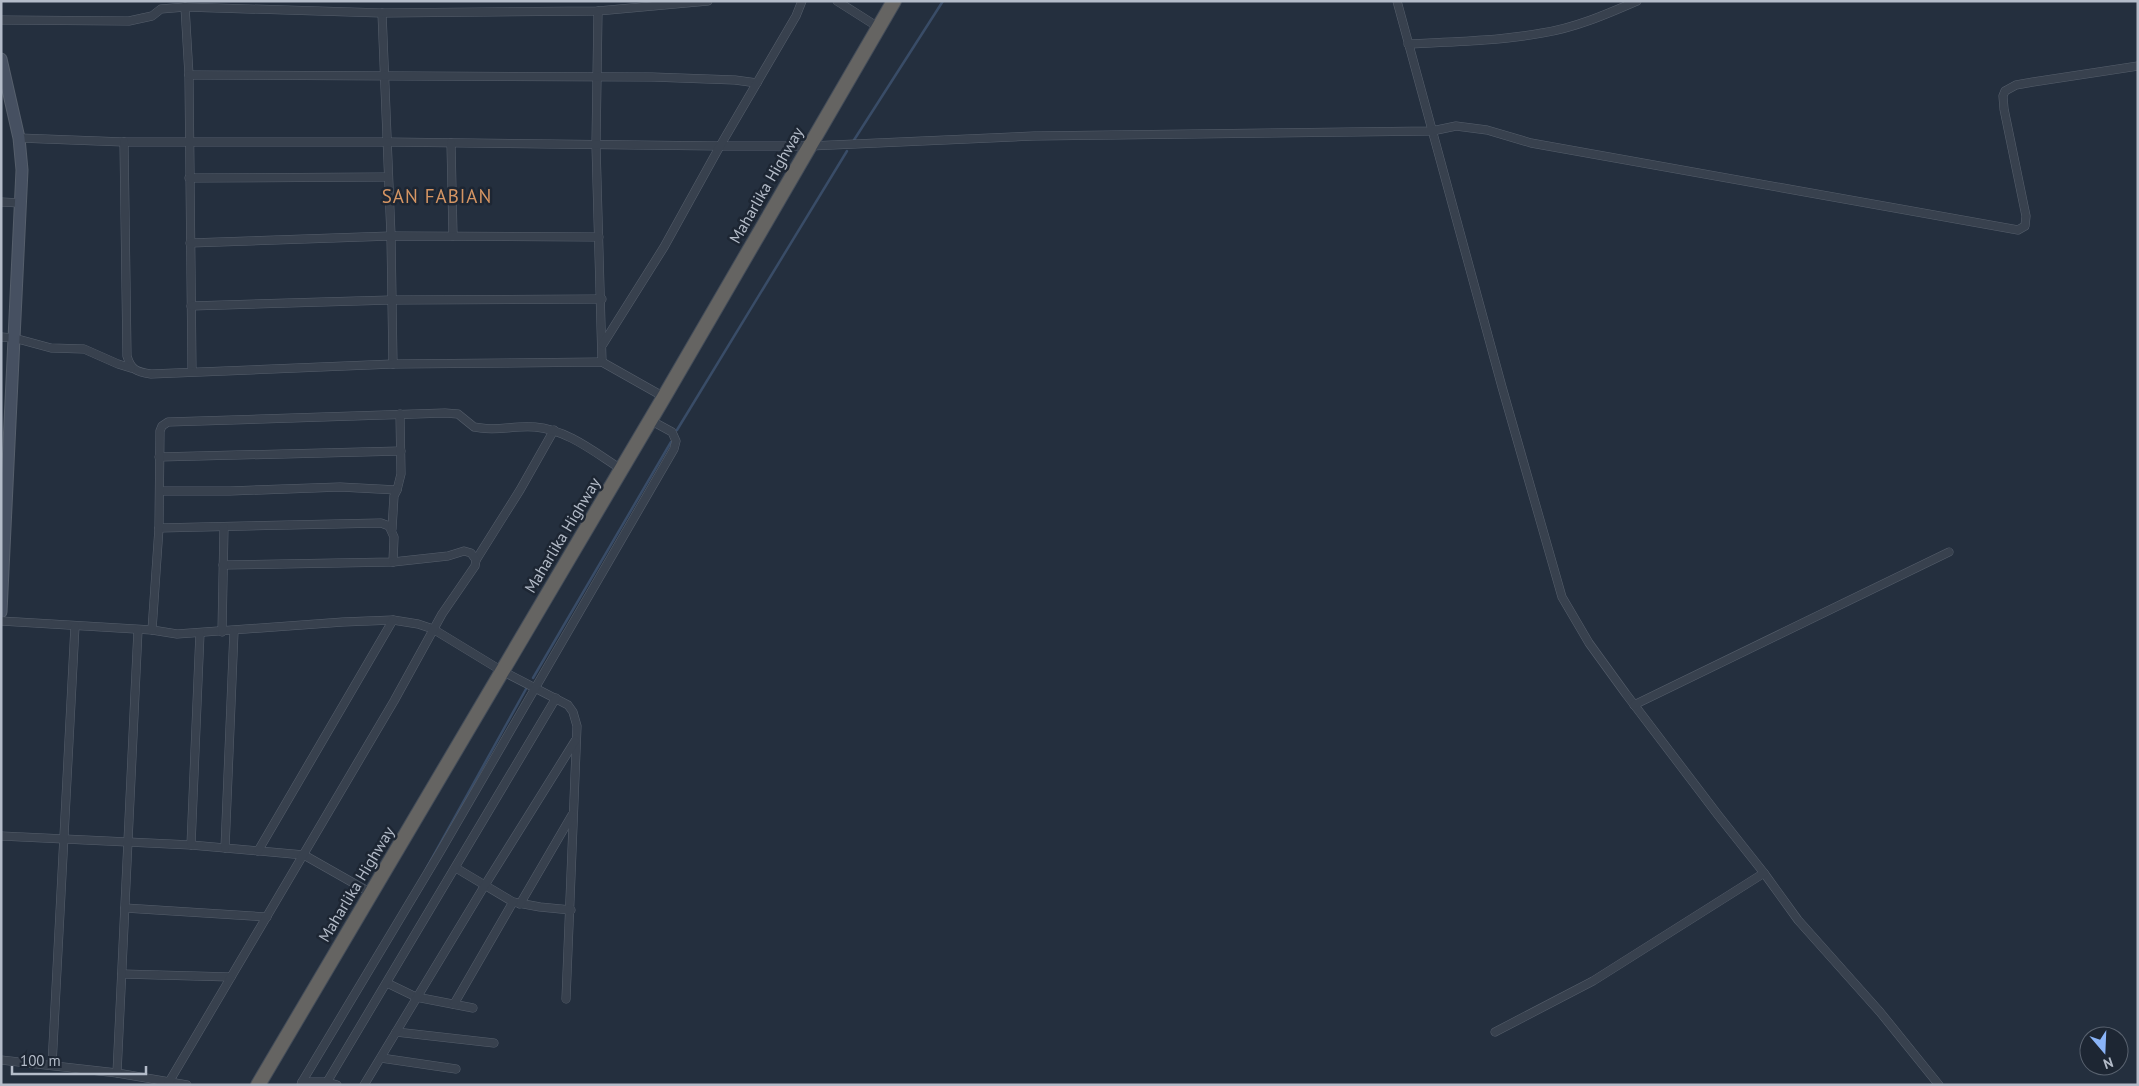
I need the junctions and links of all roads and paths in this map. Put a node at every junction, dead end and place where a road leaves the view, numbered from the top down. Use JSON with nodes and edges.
{"nodes":[{"id":1,"x":708,"y":1,"type":"edge"},
{"id":2,"x":802,"y":1,"type":"edge"},
{"id":3,"x":837,"y":1,"type":"edge"},
{"id":4,"x":894,"y":1,"type":"edge"},
{"id":5,"x":1397,"y":1,"type":"edge"},
{"id":6,"x":1637,"y":1,"type":"edge"},
{"id":7,"x":185,"y":6,"type":"junction"},
{"id":8,"x":598,"y":11,"type":"junction"},
{"id":9,"x":382,"y":14,"type":"junction"},
{"id":10,"x":1,"y":20,"type":"edge"},
{"id":11,"x":878,"y":28,"type":"junction"},
{"id":12,"x":1408,"y":44,"type":"junction"},
{"id":13,"x":1,"y":59,"type":"edge"},
{"id":14,"x":2138,"y":66,"type":"edge"},
{"id":15,"x":189,"y":75,"type":"junction"},
{"id":16,"x":385,"y":76,"type":"junction"},
{"id":17,"x":597,"y":78,"type":"junction"},
{"id":18,"x":757,"y":83,"type":"junction"},
{"id":19,"x":1432,"y":131,"type":"junction"},
{"id":20,"x":18,"y":138,"type":"junction"},
{"id":21,"x":124,"y":142,"type":"junction"},
{"id":22,"x":190,"y":142,"type":"junction"},
{"id":23,"x":386,"y":142,"type":"junction"},
{"id":24,"x":451,"y":143,"type":"junction"},
{"id":25,"x":596,"y":145,"type":"junction"},
{"id":26,"x":720,"y":146,"type":"junction"},
{"id":27,"x":810,"y":146,"type":"junction"},
{"id":28,"x":388,"y":177,"type":"junction"},
{"id":29,"x":189,"y":178,"type":"junction"},
{"id":30,"x":1,"y":202,"type":"edge"},
{"id":31,"x":21,"y":203,"type":"junction"},
{"id":32,"x":391,"y":236,"type":"junction"},
{"id":33,"x":453,"y":236,"type":"junction"},
{"id":34,"x":599,"y":237,"type":"junction"},
{"id":35,"x":190,"y":243,"type":"junction"},
{"id":36,"x":602,"y":299,"type":"junction"},
{"id":37,"x":391,"y":300,"type":"junction"},
{"id":38,"x":190,"y":306,"type":"junction"},
{"id":39,"x":1,"y":337,"type":"edge"},
{"id":40,"x":14,"y":338,"type":"junction"},
{"id":41,"x":603,"y":344,"type":"junction"},
{"id":42,"x":602,"y":362,"type":"junction"},
{"id":43,"x":393,"y":364,"type":"junction"},
{"id":44,"x":131,"y":368,"type":"junction"},
{"id":45,"x":192,"y":371,"type":"junction"},
{"id":46,"x":664,"y":397,"type":"junction"},
{"id":47,"x":400,"y":414,"type":"junction"},
{"id":48,"x":650,"y":420,"type":"junction"},
{"id":49,"x":554,"y":430,"type":"junction"},
{"id":50,"x":401,"y":451,"type":"junction"},
{"id":51,"x":160,"y":457,"type":"junction"},
{"id":52,"x":621,"y":470,"type":"junction"},
{"id":53,"x":397,"y":490,"type":"junction"},
{"id":54,"x":160,"y":491,"type":"junction"},
{"id":55,"x":224,"y":527,"type":"junction"},
{"id":56,"x":159,"y":528,"type":"junction"},
{"id":57,"x":392,"y":529,"type":"junction"},
{"id":58,"x":1949,"y":552,"type":"dead end"},
{"id":59,"x":476,"y":560,"type":"junction"},
{"id":60,"x":393,"y":562,"type":"junction"},
{"id":61,"x":223,"y":565,"type":"junction"},
{"id":62,"x":1,"y":612,"type":"edge"},
{"id":63,"x":393,"y":620,"type":"junction"},
{"id":64,"x":1,"y":621,"type":"edge"},
{"id":65,"x":75,"y":626,"type":"junction"},
{"id":66,"x":433,"y":629,"type":"junction"},
{"id":67,"x":138,"y":630,"type":"junction"},
{"id":68,"x":152,"y":630,"type":"junction"},
{"id":69,"x":234,"y":631,"type":"junction"},
{"id":70,"x":222,"y":632,"type":"junction"},
{"id":71,"x":200,"y":633,"type":"junction"},
{"id":72,"x":502,"y":671,"type":"junction"},
{"id":73,"x":535,"y":686,"type":"junction"},
{"id":74,"x":556,"y":698,"type":"junction"},
{"id":75,"x":1634,"y":704,"type":"junction"},
{"id":76,"x":576,"y":741,"type":"junction"},
{"id":77,"x":573,"y":814,"type":"junction"},
{"id":78,"x":1,"y":836,"type":"edge"},
{"id":79,"x":64,"y":840,"type":"junction"},
{"id":80,"x":130,"y":843,"type":"junction"},
{"id":81,"x":191,"y":845,"type":"junction"},
{"id":82,"x":225,"y":848,"type":"junction"},
{"id":83,"x":258,"y":851,"type":"junction"},
{"id":84,"x":304,"y":855,"type":"junction"},
{"id":85,"x":456,"y":868,"type":"junction"},
{"id":86,"x":1764,"y":873,"type":"junction"},
{"id":87,"x":484,"y":885,"type":"junction"},
{"id":88,"x":371,"y":893,"type":"junction"},
{"id":89,"x":516,"y":903,"type":"junction"},
{"id":90,"x":124,"y":908,"type":"junction"},
{"id":91,"x":571,"y":910,"type":"junction"},
{"id":92,"x":267,"y":917,"type":"junction"},
{"id":93,"x":122,"y":974,"type":"junction"},
{"id":94,"x":231,"y":977,"type":"junction"},
{"id":95,"x":387,"y":983,"type":"junction"},
{"id":96,"x":416,"y":997,"type":"junction"},
{"id":97,"x":566,"y":999,"type":"dead end"},
{"id":98,"x":454,"y":1004,"type":"junction"},
{"id":99,"x":473,"y":1008,"type":"dead end"},
{"id":100,"x":396,"y":1032,"type":"junction"},
{"id":101,"x":1495,"y":1032,"type":"dead end"},
{"id":102,"x":494,"y":1043,"type":"dead end"},
{"id":103,"x":381,"y":1058,"type":"junction"},
{"id":104,"x":1,"y":1060,"type":"edge"},
{"id":105,"x":52,"y":1065,"type":"junction"},
{"id":106,"x":456,"y":1069,"type":"dead end"},
{"id":107,"x":117,"y":1073,"type":"junction"},
{"id":108,"x":169,"y":1082,"type":"junction"},
{"id":109,"x":328,"y":1082,"type":"junction"},
{"id":110,"x":302,"y":1083,"type":"edge"},
{"id":111,"x":187,"y":1085,"type":"edge"},
{"id":112,"x":258,"y":1085,"type":"edge"},
{"id":113,"x":337,"y":1085,"type":"edge"},
{"id":114,"x":364,"y":1085,"type":"edge"},
{"id":115,"x":1939,"y":1085,"type":"edge"}],
"edges":[{"from":1,"to":8,"type":"street"},
{"from":2,"to":18,"type":"street"},
{"from":3,"to":11,"type":"street"},
{"from":4,"to":11,"type":"highway","name":"Maharlika Highway"},
{"from":5,"to":12,"type":"street"},
{"from":6,"to":12,"type":"street"},
{"from":7,"to":9,"type":"street"},
{"from":7,"to":10,"type":"street"},
{"from":7,"to":15,"type":"street"},
{"from":8,"to":9,"type":"street"},
{"from":8,"to":17,"type":"street"},
{"from":9,"to":16,"type":"street"},
{"from":11,"to":27,"type":"highway","name":"Maharlika Highway"},
{"from":12,"to":19,"type":"street"},
{"from":13,"to":20,"type":"main road"},
{"from":14,"to":19,"type":"street"},
{"from":15,"to":16,"type":"street"},
{"from":15,"to":22,"type":"street"},
{"from":16,"to":17,"type":"street"},
{"from":16,"to":23,"type":"street"},
{"from":17,"to":18,"type":"street"},
{"from":17,"to":25,"type":"street"},
{"from":18,"to":26,"type":"street"},
{"from":19,"to":27,"type":"street"},
{"from":19,"to":75,"type":"street"},
{"from":20,"to":21,"type":"street"},
{"from":20,"to":31,"type":"main road"},
{"from":21,"to":22,"type":"street"},
{"from":21,"to":44,"type":"street"},
{"from":22,"to":23,"type":"street"},
{"from":22,"to":29,"type":"street"},
{"from":23,"to":24,"type":"street"},
{"from":23,"to":28,"type":"street"},
{"from":24,"to":25,"type":"street"},
{"from":24,"to":33,"type":"street"},
{"from":25,"to":26,"type":"street"},
{"from":25,"to":34,"type":"street"},
{"from":26,"to":27,"type":"street"},
{"from":26,"to":41,"type":"street"},
{"from":27,"to":46,"type":"highway","name":"Maharlika Highway"},
{"from":28,"to":29,"type":"street"},
{"from":28,"to":32,"type":"street"},
{"from":29,"to":35,"type":"street"},
{"from":30,"to":31,"type":"street"},
{"from":31,"to":40,"type":"main road"},
{"from":32,"to":33,"type":"street"},
{"from":32,"to":35,"type":"street"},
{"from":32,"to":37,"type":"street"},
{"from":33,"to":34,"type":"street"},
{"from":34,"to":36,"type":"street"},
{"from":35,"to":38,"type":"street"},
{"from":36,"to":37,"type":"street"},
{"from":36,"to":41,"type":"street"},
{"from":37,"to":38,"type":"street"},
{"from":37,"to":43,"type":"street"},
{"from":38,"to":45,"type":"street"},
{"from":39,"to":40,"type":"street"},
{"from":40,"to":44,"type":"street"},
{"from":40,"to":62,"type":"main road"},
{"from":41,"to":42,"type":"street"},
{"from":42,"to":43,"type":"street"},
{"from":42,"to":46,"type":"street"},
{"from":43,"to":45,"type":"street"},
{"from":44,"to":45,"type":"street"},
{"from":46,"to":48,"type":"highway","name":"Maharlika Highway"},
{"from":47,"to":49,"type":"street"},
{"from":47,"to":50,"type":"street"},
{"from":47,"to":51,"type":"street"},
{"from":48,"to":52,"type":"highway","name":"Maharlika Highway"},
{"from":48,"to":73,"type":"street"},
{"from":49,"to":52,"type":"street"},
{"from":49,"to":59,"type":"street"},
{"from":50,"to":51,"type":"street"},
{"from":50,"to":53,"type":"street"},
{"from":51,"to":54,"type":"street"},
{"from":52,"to":72,"type":"highway","name":"Maharlika Highway"},
{"from":53,"to":54,"type":"street"},
{"from":53,"to":57,"type":"street"},
{"from":54,"to":56,"type":"street"},
{"from":55,"to":56,"type":"street"},
{"from":55,"to":57,"type":"street"},
{"from":55,"to":61,"type":"street"},
{"from":56,"to":68,"type":"street"},
{"from":57,"to":60,"type":"street"},
{"from":58,"to":75,"type":"street"},
{"from":59,"to":60,"type":"street"},
{"from":59,"to":66,"type":"street"},
{"from":60,"to":61,"type":"street"},
{"from":61,"to":70,"type":"street"},
{"from":63,"to":66,"type":"street"},
{"from":63,"to":69,"type":"street"},
{"from":63,"to":83,"type":"street"},
{"from":64,"to":65,"type":"street"},
{"from":65,"to":67,"type":"street"},
{"from":65,"to":79,"type":"street"},
{"from":66,"to":72,"type":"street"},
{"from":66,"to":84,"type":"street"},
{"from":67,"to":68,"type":"street"},
{"from":67,"to":80,"type":"street"},
{"from":68,"to":71,"type":"street"},
{"from":69,"to":70,"type":"street"},
{"from":69,"to":82,"type":"street"},
{"from":70,"to":71,"type":"street"},
{"from":71,"to":81,"type":"street"},
{"from":72,"to":73,"type":"street"},
{"from":72,"to":88,"type":"highway","name":"Maharlika Highway"},
{"from":73,"to":74,"type":"street"},
{"from":73,"to":110,"type":"street"},
{"from":74,"to":76,"type":"street"},
{"from":74,"to":85,"type":"street"},
{"from":75,"to":86,"type":"street"},
{"from":76,"to":77,"type":"street"},
{"from":76,"to":87,"type":"street"},
{"from":77,"to":89,"type":"street"},
{"from":77,"to":91,"type":"street"},
{"from":78,"to":79,"type":"street"},
{"from":79,"to":80,"type":"street"},
{"from":79,"to":105,"type":"street"},
{"from":80,"to":81,"type":"street"},
{"from":80,"to":90,"type":"street"},
{"from":81,"to":82,"type":"street"},
{"from":82,"to":83,"type":"street"},
{"from":83,"to":84,"type":"street"},
{"from":84,"to":88,"type":"street"},
{"from":84,"to":92,"type":"street"},
{"from":85,"to":87,"type":"street"},
{"from":85,"to":95,"type":"street"},
{"from":86,"to":101,"type":"street"},
{"from":86,"to":115,"type":"street"},
{"from":87,"to":89,"type":"street"},
{"from":87,"to":96,"type":"street"},
{"from":88,"to":112,"type":"highway","name":"Maharlika Highway"},
{"from":89,"to":91,"type":"street"},
{"from":89,"to":98,"type":"street"},
{"from":90,"to":92,"type":"street"},
{"from":90,"to":93,"type":"street"},
{"from":91,"to":97,"type":"street"},
{"from":92,"to":94,"type":"street"},
{"from":93,"to":94,"type":"street"},
{"from":93,"to":107,"type":"street"},
{"from":94,"to":108,"type":"street"},
{"from":95,"to":96,"type":"street"},
{"from":95,"to":109,"type":"street"},
{"from":96,"to":98,"type":"street"},
{"from":96,"to":100,"type":"street"},
{"from":98,"to":99,"type":"street"},
{"from":100,"to":102,"type":"street"},
{"from":100,"to":103,"type":"street"},
{"from":103,"to":106,"type":"street"},
{"from":103,"to":114,"type":"street"},
{"from":104,"to":105,"type":"street"},
{"from":105,"to":107,"type":"street"},
{"from":107,"to":108,"type":"street"},
{"from":108,"to":111,"type":"street"},
{"from":109,"to":110,"type":"street"},
{"from":109,"to":113,"type":"street"}]}
